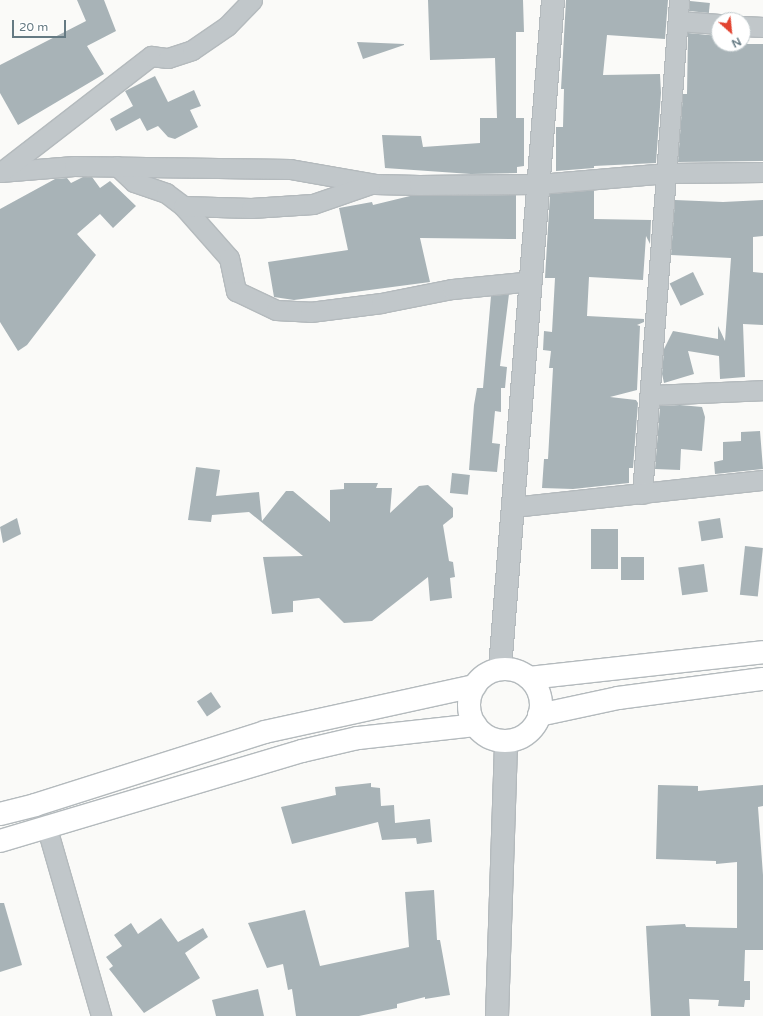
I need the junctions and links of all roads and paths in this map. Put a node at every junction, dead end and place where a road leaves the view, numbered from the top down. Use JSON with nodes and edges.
{"nodes":[{"id":1,"x":252,"y":0,"type":"edge"},
{"id":2,"x":553,"y":0,"type":"edge"},
{"id":3,"x":679,"y":0,"type":"edge"},
{"id":4,"x":678,"y":21,"type":"junction"},
{"id":5,"x":711,"y":23,"type":"edge"},
{"id":6,"x":751,"y":26,"type":"edge"},
{"id":7,"x":763,"y":27,"type":"edge"},
{"id":8,"x":117,"y":166,"type":"junction"},
{"id":9,"x":1,"y":172,"type":"edge"},
{"id":10,"x":763,"y":172,"type":"edge"},
{"id":11,"x":668,"y":173,"type":"junction"},
{"id":12,"x":372,"y":184,"type":"junction"},
{"id":13,"x":539,"y":184,"type":"junction"},
{"id":14,"x":183,"y":206,"type":"junction"},
{"id":15,"x":532,"y":282,"type":"junction"},
{"id":16,"x":763,"y":390,"type":"edge"},
{"id":17,"x":650,"y":395,"type":"junction"},
{"id":18,"x":763,"y":480,"type":"edge"},
{"id":19,"x":642,"y":494,"type":"junction"},
{"id":20,"x":513,"y":507,"type":"junction"},
{"id":21,"x":763,"y":652,"type":"edge"},
{"id":22,"x":500,"y":669,"type":"junction"},
{"id":23,"x":529,"y":678,"type":"junction"},
{"id":24,"x":763,"y":679,"type":"edge"},
{"id":25,"x":475,"y":686,"type":"junction"},
{"id":26,"x":539,"y":715,"type":"junction"},
{"id":27,"x":475,"y":725,"type":"junction"},
{"id":28,"x":506,"y":741,"type":"junction"},
{"id":29,"x":0,"y":814,"type":"edge"},
{"id":30,"x":46,"y":825,"type":"junction"},
{"id":31,"x":0,"y":841,"type":"edge"},
{"id":32,"x":101,"y":1016,"type":"edge"},
{"id":33,"x":497,"y":1016,"type":"edge"}],
"edges":[{"from":1,"to":9,"type":"street"},
{"from":2,"to":13,"type":"street"},
{"from":3,"to":4,"type":"street"},
{"from":4,"to":5,"type":"street"},
{"from":4,"to":11,"type":"street"},
{"from":6,"to":7,"type":"street"},
{"from":8,"to":9,"type":"street"},
{"from":8,"to":12,"type":"street"},
{"from":8,"to":14,"type":"street"},
{"from":10,"to":11,"type":"street"},
{"from":11,"to":13,"type":"street"},
{"from":11,"to":17,"type":"street"},
{"from":12,"to":13,"type":"street"},
{"from":12,"to":14,"type":"street"},
{"from":13,"to":15,"type":"street"},
{"from":14,"to":15,"type":"street"},
{"from":15,"to":20,"type":"street"},
{"from":16,"to":17,"type":"street"},
{"from":17,"to":19,"type":"street"},
{"from":18,"to":19,"type":"street"},
{"from":19,"to":20,"type":"street"},
{"from":20,"to":22,"type":"street"},
{"from":21,"to":23,"type":"highway"},
{"from":22,"to":23,"type":"highway"},
{"from":22,"to":25,"type":"highway"},
{"from":23,"to":26,"type":"highway"},
{"from":24,"to":26,"type":"highway"},
{"from":25,"to":27,"type":"highway"},
{"from":25,"to":29,"type":"highway"},
{"from":26,"to":28,"type":"highway"},
{"from":27,"to":28,"type":"highway"},
{"from":27,"to":30,"type":"highway"},
{"from":28,"to":33,"type":"street"},
{"from":30,"to":31,"type":"highway"},
{"from":30,"to":32,"type":"street"}]}
